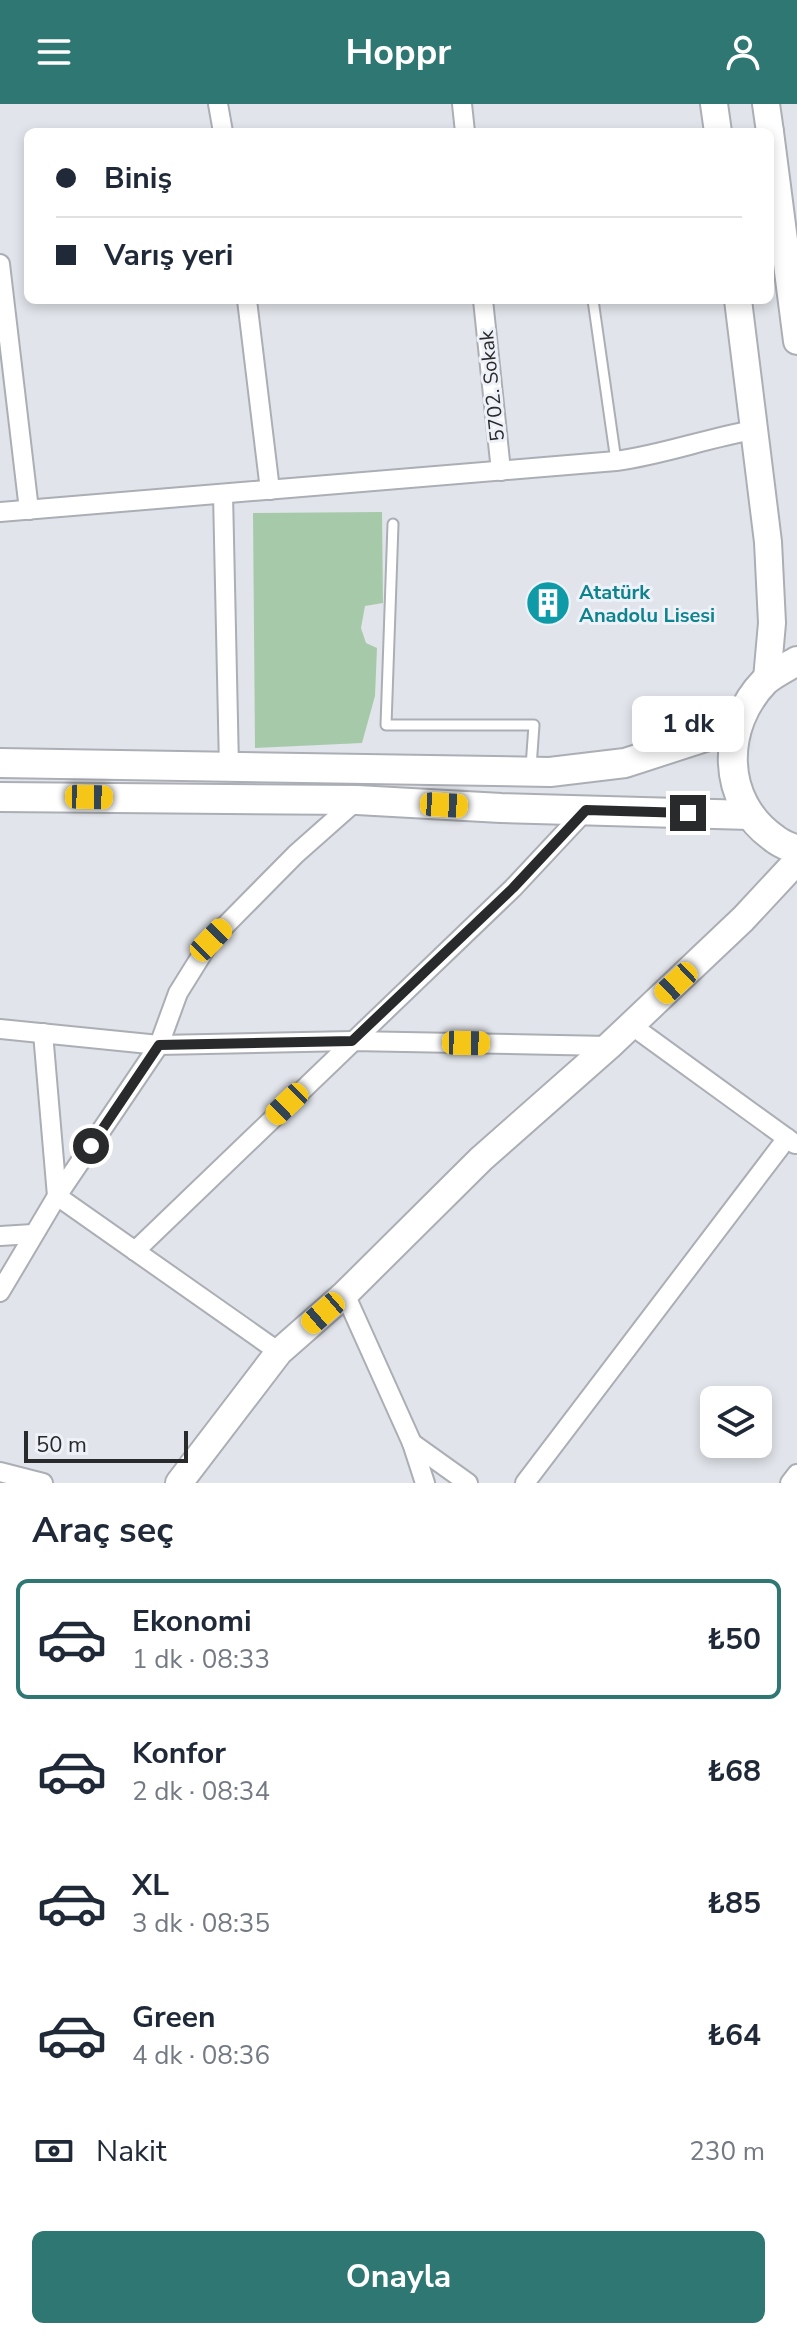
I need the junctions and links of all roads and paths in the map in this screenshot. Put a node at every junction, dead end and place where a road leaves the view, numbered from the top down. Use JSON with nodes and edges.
{"nodes":[{"id":1,"x":218,"y":104,"type":"edge"},
{"id":2,"x":462,"y":104,"type":"edge"},
{"id":3,"x":714,"y":104,"type":"edge"},
{"id":4,"x":766,"y":104,"type":"edge"},
{"id":5,"x":222,"y":128,"type":"edge"},
{"id":6,"x":465,"y":128,"type":"edge"},
{"id":7,"x":717,"y":128,"type":"edge"},
{"id":8,"x":769,"y":128,"type":"edge"},
{"id":9,"x":774,"y":163,"type":"edge"},
{"id":10,"x":0,"y":264,"type":"edge"},
{"id":11,"x":247,"y":304,"type":"edge"},
{"id":12,"x":483,"y":304,"type":"edge"},
{"id":13,"x":594,"y":304,"type":"edge"},
{"id":14,"x":738,"y":304,"type":"edge"},
{"id":15,"x":797,"y":341,"type":"edge"},
{"id":16,"x":754,"y":430,"type":"junction"},
{"id":17,"x":616,"y":461,"type":"junction"},
{"id":18,"x":501,"y":471,"type":"junction"},
{"id":19,"x":270,"y":490,"type":"junction"},
{"id":20,"x":223,"y":494,"type":"junction"},
{"id":21,"x":29,"y":510,"type":"junction"},
{"id":22,"x":0,"y":512,"type":"edge"},
{"id":23,"x":393,"y":524,"type":"dead end"},
{"id":24,"x":797,"y":661,"type":"edge"},
{"id":25,"x":767,"y":679,"type":"junction"},
{"id":26,"x":736,"y":727,"type":"junction"},
{"id":27,"x":0,"y":763,"type":"edge"},
{"id":28,"x":229,"y":767,"type":"junction"},
{"id":29,"x":531,"y":772,"type":"junction"},
{"id":30,"x":0,"y":797,"type":"edge"},
{"id":31,"x":357,"y":800,"type":"junction"},
{"id":32,"x":586,"y":810,"type":"junction"},
{"id":33,"x":750,"y":815,"type":"junction"},
{"id":34,"x":797,"y":850,"type":"edge"},
{"id":35,"x":797,"y":861,"type":"edge"},
{"id":36,"x":631,"y":1025,"type":"junction"},
{"id":37,"x":0,"y":1029,"type":"edge"},
{"id":38,"x":43,"y":1033,"type":"junction"},
{"id":39,"x":352,"y":1041,"type":"junction"},
{"id":40,"x":159,"y":1045,"type":"junction"},
{"id":41,"x":609,"y":1046,"type":"junction"},
{"id":42,"x":792,"y":1142,"type":"edge"},
{"id":43,"x":57,"y":1196,"type":"junction"},
{"id":44,"x":33,"y":1234,"type":"junction"},
{"id":45,"x":0,"y":1236,"type":"edge"},
{"id":46,"x":135,"y":1251,"type":"junction"},
{"id":47,"x":0,"y":1292,"type":"edge"},
{"id":48,"x":345,"y":1294,"type":"junction"},
{"id":49,"x":279,"y":1352,"type":"junction"},
{"id":50,"x":412,"y":1443,"type":"junction"},
{"id":51,"x":0,"y":1472,"type":"edge"},
{"id":52,"x":797,"y":1474,"type":"edge"},
{"id":53,"x":43,"y":1483,"type":"edge"},
{"id":54,"x":179,"y":1483,"type":"edge"},
{"id":55,"x":425,"y":1483,"type":"edge"},
{"id":56,"x":468,"y":1483,"type":"edge"},
{"id":57,"x":525,"y":1483,"type":"edge"},
{"id":58,"x":790,"y":1483,"type":"edge"}],
"edges":[{"from":1,"to":5,"type":"street"},
{"from":2,"to":6,"type":"street"},
{"from":3,"to":7,"type":"street"},
{"from":4,"to":8,"type":"street"},
{"from":9,"to":15,"type":"street"},
{"from":10,"to":21,"type":"street"},
{"from":11,"to":19,"type":"street"},
{"from":12,"to":18,"type":"street","name":"5702. Sokak"},
{"from":13,"to":17,"type":"lane"},
{"from":14,"to":16,"type":"street"},
{"from":16,"to":17,"type":"street"},
{"from":16,"to":25,"type":"street"},
{"from":17,"to":18,"type":"street"},
{"from":18,"to":19,"type":"street"},
{"from":19,"to":20,"type":"street"},
{"from":20,"to":21,"type":"street"},
{"from":20,"to":28,"type":"street"},
{"from":21,"to":22,"type":"street"},
{"from":23,"to":29,"type":"lane"},
{"from":24,"to":25,"type":"main road"},
{"from":25,"to":26,"type":"main road"},
{"from":26,"to":29,"type":"main road"},
{"from":26,"to":33,"type":"main road"},
{"from":27,"to":28,"type":"main road"},
{"from":28,"to":29,"type":"main road"},
{"from":30,"to":31,"type":"main road"},
{"from":31,"to":32,"type":"main road"},
{"from":31,"to":40,"type":"street"},
{"from":32,"to":33,"type":"main road"},
{"from":32,"to":39,"type":"street"},
{"from":33,"to":34,"type":"main road"},
{"from":35,"to":36,"type":"street"},
{"from":36,"to":41,"type":"street"},
{"from":36,"to":42,"type":"street"},
{"from":37,"to":38,"type":"street"},
{"from":38,"to":40,"type":"street"},
{"from":38,"to":43,"type":"street"},
{"from":39,"to":40,"type":"street"},
{"from":39,"to":41,"type":"street"},
{"from":39,"to":46,"type":"street"},
{"from":40,"to":43,"type":"street"},
{"from":41,"to":48,"type":"street"},
{"from":42,"to":57,"type":"street"},
{"from":43,"to":44,"type":"street"},
{"from":43,"to":46,"type":"street"},
{"from":44,"to":45,"type":"street"},
{"from":44,"to":47,"type":"street"},
{"from":46,"to":49,"type":"street"},
{"from":48,"to":49,"type":"street"},
{"from":48,"to":50,"type":"street"},
{"from":49,"to":54,"type":"street"},
{"from":50,"to":55,"type":"street"},
{"from":50,"to":56,"type":"street"},
{"from":51,"to":53,"type":"street"},
{"from":52,"to":58,"type":"street"}]}
